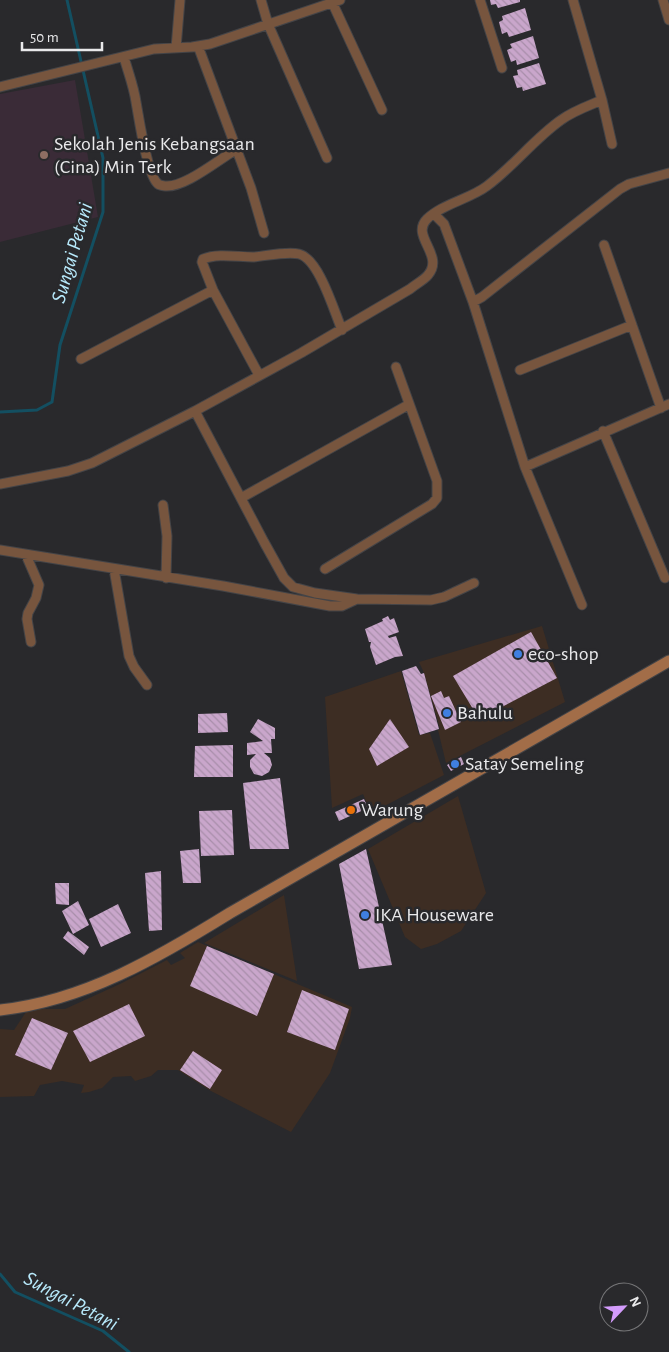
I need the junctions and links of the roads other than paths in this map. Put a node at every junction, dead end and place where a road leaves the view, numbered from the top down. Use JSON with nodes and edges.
{"nodes":[{"id":1,"x":180,"y":0,"type":"edge"},
{"id":2,"x":261,"y":0,"type":"edge"},
{"id":3,"x":480,"y":0,"type":"edge"},
{"id":4,"x":573,"y":0,"type":"edge"},
{"id":5,"x":663,"y":0,"type":"edge"},
{"id":6,"x":335,"y":1,"type":"edge"},
{"id":7,"x":669,"y":20,"type":"edge"},
{"id":8,"x":268,"y":24,"type":"junction"},
{"id":9,"x":198,"y":46,"type":"junction"},
{"id":10,"x":176,"y":48,"type":"junction"},
{"id":11,"x":124,"y":57,"type":"junction"},
{"id":12,"x":502,"y":68,"type":"dead end"},
{"id":13,"x":0,"y":87,"type":"edge"},
{"id":14,"x":602,"y":100,"type":"junction"},
{"id":15,"x":382,"y":110,"type":"dead end"},
{"id":16,"x":612,"y":144,"type":"dead end"},
{"id":17,"x":237,"y":149,"type":"junction"},
{"id":18,"x":327,"y":158,"type":"dead end"},
{"id":19,"x":669,"y":174,"type":"edge"},
{"id":20,"x":434,"y":214,"type":"junction"},
{"id":21,"x":264,"y":233,"type":"dead end"},
{"id":22,"x":604,"y":245,"type":"dead end"},
{"id":23,"x":213,"y":290,"type":"junction"},
{"id":24,"x":473,"y":302,"type":"junction"},
{"id":25,"x":632,"y":325,"type":"junction"},
{"id":26,"x":342,"y":330,"type":"junction"},
{"id":27,"x":81,"y":359,"type":"dead end"},
{"id":28,"x":396,"y":368,"type":"dead end"},
{"id":29,"x":520,"y":370,"type":"dead end"},
{"id":30,"x":259,"y":375,"type":"junction"},
{"id":31,"x":408,"y":406,"type":"junction"},
{"id":32,"x":665,"y":406,"type":"edge"},
{"id":33,"x":195,"y":411,"type":"junction"},
{"id":34,"x":603,"y":432,"type":"junction"},
{"id":35,"x":525,"y":466,"type":"junction"},
{"id":36,"x":0,"y":484,"type":"edge"},
{"id":37,"x":241,"y":498,"type":"junction"},
{"id":38,"x":163,"y":505,"type":"dead end"},
{"id":39,"x":0,"y":550,"type":"edge"},
{"id":40,"x":26,"y":555,"type":"junction"},
{"id":41,"x":114,"y":569,"type":"junction"},
{"id":42,"x":325,"y":569,"type":"dead end"},
{"id":43,"x":166,"y":578,"type":"junction"},
{"id":44,"x":665,"y":578,"type":"dead end"},
{"id":45,"x":474,"y":583,"type":"dead end"},
{"id":46,"x":357,"y":600,"type":"junction"},
{"id":47,"x":582,"y":605,"type":"dead end"},
{"id":48,"x":31,"y":642,"type":"dead end"},
{"id":49,"x":669,"y":661,"type":"edge"},
{"id":50,"x":147,"y":685,"type":"dead end"},
{"id":51,"x":0,"y":1010,"type":"edge"}],
"edges":[{"from":1,"to":10,"type":"street"},
{"from":2,"to":8,"type":"street"},
{"from":3,"to":12,"type":"street"},
{"from":4,"to":14,"type":"street"},
{"from":5,"to":7,"type":"street"},
{"from":6,"to":8,"type":"street"},
{"from":6,"to":15,"type":"street"},
{"from":8,"to":9,"type":"street"},
{"from":8,"to":18,"type":"street"},
{"from":9,"to":10,"type":"street"},
{"from":9,"to":17,"type":"street"},
{"from":10,"to":11,"type":"street"},
{"from":11,"to":13,"type":"street"},
{"from":11,"to":17,"type":"street"},
{"from":14,"to":16,"type":"street"},
{"from":14,"to":20,"type":"street"},
{"from":17,"to":21,"type":"street"},
{"from":19,"to":24,"type":"street"},
{"from":20,"to":24,"type":"street"},
{"from":20,"to":26,"type":"street"},
{"from":22,"to":25,"type":"street"},
{"from":23,"to":26,"type":"street"},
{"from":23,"to":27,"type":"street"},
{"from":23,"to":30,"type":"street"},
{"from":24,"to":35,"type":"street"},
{"from":25,"to":29,"type":"street"},
{"from":25,"to":32,"type":"street"},
{"from":26,"to":30,"type":"street"},
{"from":28,"to":31,"type":"street"},
{"from":30,"to":33,"type":"street"},
{"from":31,"to":37,"type":"street"},
{"from":31,"to":42,"type":"street"},
{"from":32,"to":34,"type":"street"},
{"from":33,"to":36,"type":"street"},
{"from":33,"to":37,"type":"street"},
{"from":34,"to":35,"type":"street"},
{"from":34,"to":44,"type":"street"},
{"from":35,"to":47,"type":"street"},
{"from":37,"to":46,"type":"street"},
{"from":38,"to":43,"type":"street"},
{"from":39,"to":40,"type":"street"},
{"from":40,"to":41,"type":"street"},
{"from":40,"to":48,"type":"street"},
{"from":41,"to":43,"type":"street"},
{"from":41,"to":50,"type":"street"},
{"from":43,"to":46,"type":"street"},
{"from":45,"to":46,"type":"street"},
{"from":49,"to":51,"type":"main road"}]}
